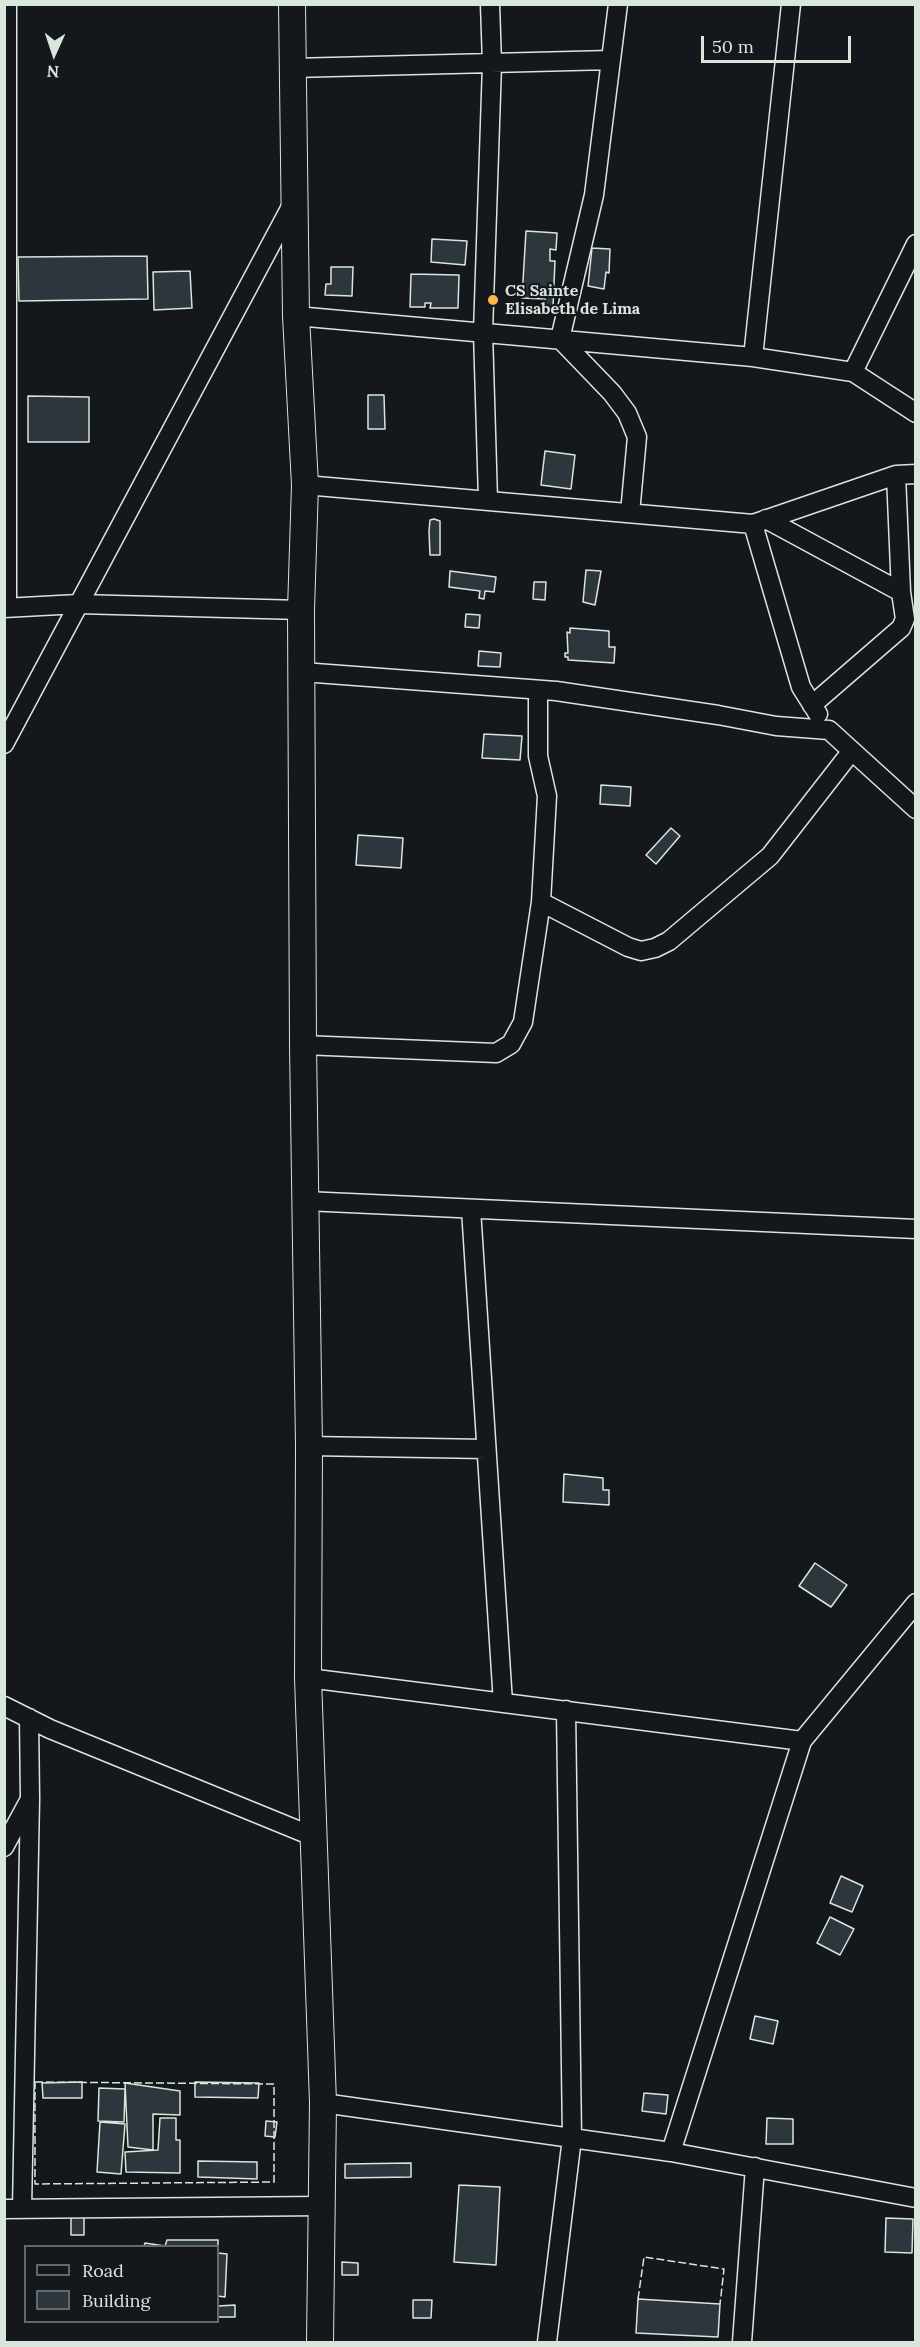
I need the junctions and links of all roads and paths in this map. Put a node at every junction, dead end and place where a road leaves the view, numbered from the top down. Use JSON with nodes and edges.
{"nodes":[{"id":1,"x":7,"y":4,"type":"edge"},
{"id":2,"x":292,"y":4,"type":"edge"},
{"id":3,"x":490,"y":4,"type":"edge"},
{"id":4,"x":618,"y":4,"type":"edge"},
{"id":5,"x":792,"y":4,"type":"edge"},
{"id":6,"x":611,"y":60,"type":"junction"},
{"id":7,"x":492,"y":64,"type":"junction"},
{"id":8,"x":292,"y":68,"type":"junction"},
{"id":9,"x":293,"y":203,"type":"junction"},
{"id":10,"x":915,"y":244,"type":"edge"},
{"id":11,"x":296,"y":316,"type":"junction"},
{"id":12,"x":483,"y":332,"type":"junction"},
{"id":13,"x":560,"y":339,"type":"junction"},
{"id":14,"x":753,"y":357,"type":"junction"},
{"id":15,"x":853,"y":372,"type":"junction"},
{"id":16,"x":5,"y":376,"type":"edge"},
{"id":17,"x":915,"y":413,"type":"edge"},
{"id":18,"x":915,"y":474,"type":"edge"},
{"id":19,"x":896,"y":475,"type":"junction"},
{"id":20,"x":305,"y":485,"type":"junction"},
{"id":21,"x":488,"y":500,"type":"junction"},
{"id":22,"x":630,"y":513,"type":"junction"},
{"id":23,"x":760,"y":522,"type":"junction"},
{"id":24,"x":901,"y":592,"type":"junction"},
{"id":25,"x":78,"y":604,"type":"junction"},
{"id":26,"x":6,"y":608,"type":"edge"},
{"id":27,"x":301,"y":610,"type":"junction"},
{"id":28,"x":302,"y":672,"type":"junction"},
{"id":29,"x":538,"y":690,"type":"junction"},
{"id":30,"x":813,"y":705,"type":"junction"},
{"id":31,"x":829,"y":730,"type":"junction"},
{"id":32,"x":4,"y":744,"type":"edge"},
{"id":33,"x":851,"y":752,"type":"junction"},
{"id":34,"x":915,"y":809,"type":"edge"},
{"id":35,"x":541,"y":902,"type":"junction"},
{"id":36,"x":303,"y":1045,"type":"junction"},
{"id":37,"x":305,"y":1201,"type":"junction"},
{"id":38,"x":471,"y":1209,"type":"junction"},
{"id":39,"x":915,"y":1229,"type":"edge"},
{"id":40,"x":309,"y":1446,"type":"junction"},
{"id":41,"x":486,"y":1449,"type":"junction"},
{"id":42,"x":915,"y":1603,"type":"edge"},
{"id":43,"x":308,"y":1678,"type":"junction"},
{"id":44,"x":503,"y":1702,"type":"junction"},
{"id":45,"x":4,"y":1706,"type":"edge"},
{"id":46,"x":566,"y":1710,"type":"junction"},
{"id":47,"x":29,"y":1718,"type":"junction"},
{"id":48,"x":802,"y":1741,"type":"junction"},
{"id":49,"x":30,"y":1799,"type":"junction"},
{"id":50,"x":312,"y":1836,"type":"junction"},
{"id":51,"x":4,"y":1847,"type":"edge"},
{"id":52,"x":323,"y":2103,"type":"junction"},
{"id":53,"x":572,"y":2138,"type":"junction"},
{"id":54,"x":671,"y":2152,"type":"junction"},
{"id":55,"x":755,"y":2167,"type":"junction"},
{"id":56,"x":915,"y":2198,"type":"edge"},
{"id":57,"x":321,"y":2206,"type":"junction"},
{"id":58,"x":13,"y":2208,"type":"edge"},
{"id":59,"x":320,"y":2343,"type":"edge"},
{"id":60,"x":547,"y":2343,"type":"edge"},
{"id":61,"x":742,"y":2343,"type":"edge"}],
"edges":[{"from":1,"to":16,"type":"street"},
{"from":2,"to":8,"type":"street"},
{"from":3,"to":7,"type":"street"},
{"from":4,"to":6,"type":"street"},
{"from":5,"to":14,"type":"street"},
{"from":6,"to":7,"type":"street"},
{"from":6,"to":13,"type":"street"},
{"from":7,"to":8,"type":"street"},
{"from":7,"to":12,"type":"street"},
{"from":8,"to":9,"type":"street"},
{"from":9,"to":11,"type":"street"},
{"from":9,"to":25,"type":"street"},
{"from":10,"to":15,"type":"street"},
{"from":11,"to":12,"type":"street"},
{"from":11,"to":20,"type":"street"},
{"from":12,"to":13,"type":"street"},
{"from":12,"to":21,"type":"street"},
{"from":13,"to":14,"type":"street"},
{"from":13,"to":22,"type":"street"},
{"from":14,"to":15,"type":"street"},
{"from":15,"to":17,"type":"street"},
{"from":16,"to":26,"type":"street"},
{"from":18,"to":19,"type":"street"},
{"from":19,"to":23,"type":"street"},
{"from":19,"to":24,"type":"street"},
{"from":20,"to":21,"type":"street"},
{"from":20,"to":27,"type":"street"},
{"from":21,"to":22,"type":"street"},
{"from":22,"to":23,"type":"street"},
{"from":23,"to":24,"type":"street"},
{"from":23,"to":30,"type":"street"},
{"from":24,"to":30,"type":"street"},
{"from":25,"to":26,"type":"street"},
{"from":25,"to":27,"type":"street"},
{"from":25,"to":32,"type":"street"},
{"from":27,"to":28,"type":"street"},
{"from":28,"to":29,"type":"street"},
{"from":28,"to":36,"type":"street"},
{"from":29,"to":31,"type":"street"},
{"from":29,"to":35,"type":"street"},
{"from":30,"to":31,"type":"street"},
{"from":31,"to":33,"type":"street"},
{"from":33,"to":34,"type":"street"},
{"from":33,"to":35,"type":"street"},
{"from":35,"to":36,"type":"street"},
{"from":36,"to":37,"type":"street"},
{"from":37,"to":38,"type":"street"},
{"from":37,"to":40,"type":"street"},
{"from":38,"to":39,"type":"street"},
{"from":38,"to":41,"type":"street"},
{"from":40,"to":41,"type":"street"},
{"from":40,"to":43,"type":"street"},
{"from":41,"to":44,"type":"street"},
{"from":42,"to":48,"type":"street"},
{"from":43,"to":44,"type":"street"},
{"from":43,"to":50,"type":"street"},
{"from":44,"to":46,"type":"street"},
{"from":45,"to":47,"type":"street"},
{"from":46,"to":48,"type":"street"},
{"from":46,"to":53,"type":"street"},
{"from":47,"to":49,"type":"street"},
{"from":47,"to":50,"type":"street"},
{"from":48,"to":54,"type":"street"},
{"from":49,"to":51,"type":"street"},
{"from":49,"to":58,"type":"street"},
{"from":50,"to":52,"type":"street"},
{"from":52,"to":53,"type":"street"},
{"from":52,"to":57,"type":"street"},
{"from":53,"to":54,"type":"street"},
{"from":53,"to":60,"type":"street"},
{"from":54,"to":55,"type":"street"},
{"from":55,"to":56,"type":"street"},
{"from":55,"to":61,"type":"street"},
{"from":57,"to":58,"type":"street"},
{"from":57,"to":59,"type":"street"}]}
